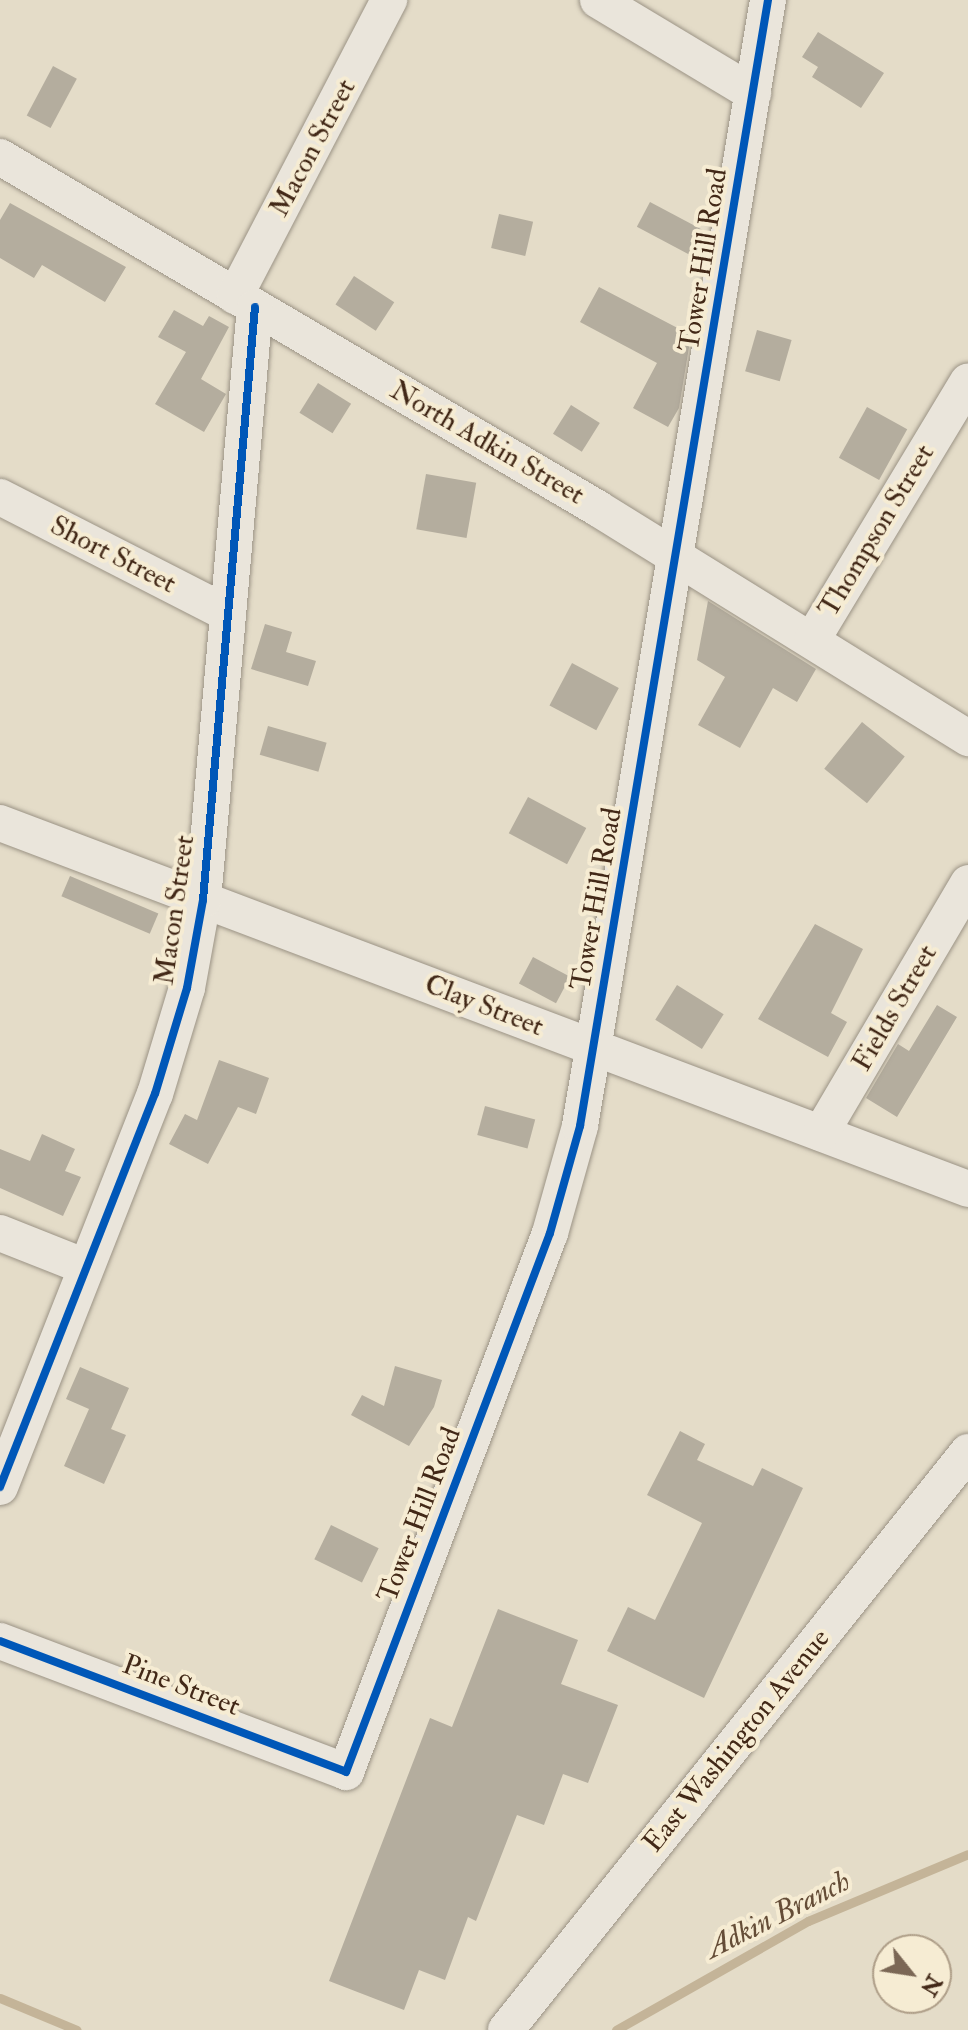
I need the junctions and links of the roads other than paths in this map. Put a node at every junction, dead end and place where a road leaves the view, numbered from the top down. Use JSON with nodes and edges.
{"nodes":[{"id":1,"x":389,"y":0,"type":"edge"},
{"id":2,"x":598,"y":0,"type":"edge"},
{"id":3,"x":768,"y":0,"type":"edge"},
{"id":4,"x":753,"y":93,"type":"junction"},
{"id":5,"x":3,"y":166,"type":"edge"},
{"id":6,"x":245,"y":302,"type":"junction"},
{"id":7,"x":968,"y":381,"type":"edge"},
{"id":8,"x":0,"y":497,"type":"edge"},
{"id":9,"x":677,"y":557,"type":"junction"},
{"id":10,"x":227,"y":613,"type":"junction"},
{"id":11,"x":812,"y":640,"type":"junction"},
{"id":12,"x":968,"y":738,"type":"edge"},
{"id":13,"x":0,"y":823,"type":"edge"},
{"id":14,"x":968,"y":883,"type":"edge"},
{"id":15,"x":203,"y":900,"type":"junction"},
{"id":16,"x":594,"y":1048,"type":"junction"},
{"id":17,"x":821,"y":1133,"type":"junction"},
{"id":18,"x":968,"y":1189,"type":"edge"},
{"id":19,"x":0,"y":1233,"type":"edge"},
{"id":20,"x":86,"y":1267,"type":"junction"},
{"id":21,"x":968,"y":1452,"type":"edge"},
{"id":22,"x":0,"y":1487,"type":"edge"},
{"id":23,"x":0,"y":1641,"type":"edge"},
{"id":24,"x":346,"y":1772,"type":"joint"},
{"id":25,"x":506,"y":2030,"type":"edge"}],
"edges":[{"from":1,"to":6,"type":"street","name":"Macon Street"},
{"from":2,"to":4,"type":"street"},
{"from":3,"to":4,"type":"street","name":"Tower Hill Road"},
{"from":4,"to":9,"type":"street","name":"Tower Hill Road"},
{"from":5,"to":6,"type":"street","name":"North Adkin Street"},
{"from":6,"to":9,"type":"street","name":"North Adkin Street"},
{"from":6,"to":10,"type":"street","name":"Macon Street"},
{"from":7,"to":11,"type":"street","name":"Thompson Street"},
{"from":8,"to":10,"type":"street","name":"Short Street"},
{"from":9,"to":11,"type":"street","name":"North Adkin Street"},
{"from":9,"to":16,"type":"street","name":"Tower Hill Road"},
{"from":10,"to":15,"type":"street","name":"Macon Street"},
{"from":11,"to":12,"type":"street","name":"North Adkin Street"},
{"from":13,"to":15,"type":"street","name":"Clay Street"},
{"from":14,"to":17,"type":"street","name":"Fields Street"},
{"from":15,"to":16,"type":"street","name":"Clay Street"},
{"from":15,"to":20,"type":"street","name":"Macon Street"},
{"from":16,"to":17,"type":"street","name":"Clay Street"},
{"from":16,"to":24,"type":"street","name":"Tower Hill Road"},
{"from":17,"to":18,"type":"street","name":"Clay Street"},
{"from":19,"to":20,"type":"street"},
{"from":20,"to":22,"type":"street","name":"Macon Street"},
{"from":21,"to":25,"type":"street","name":"East Washington Avenue"},
{"from":23,"to":24,"type":"street","name":"Pine Street"}]}
